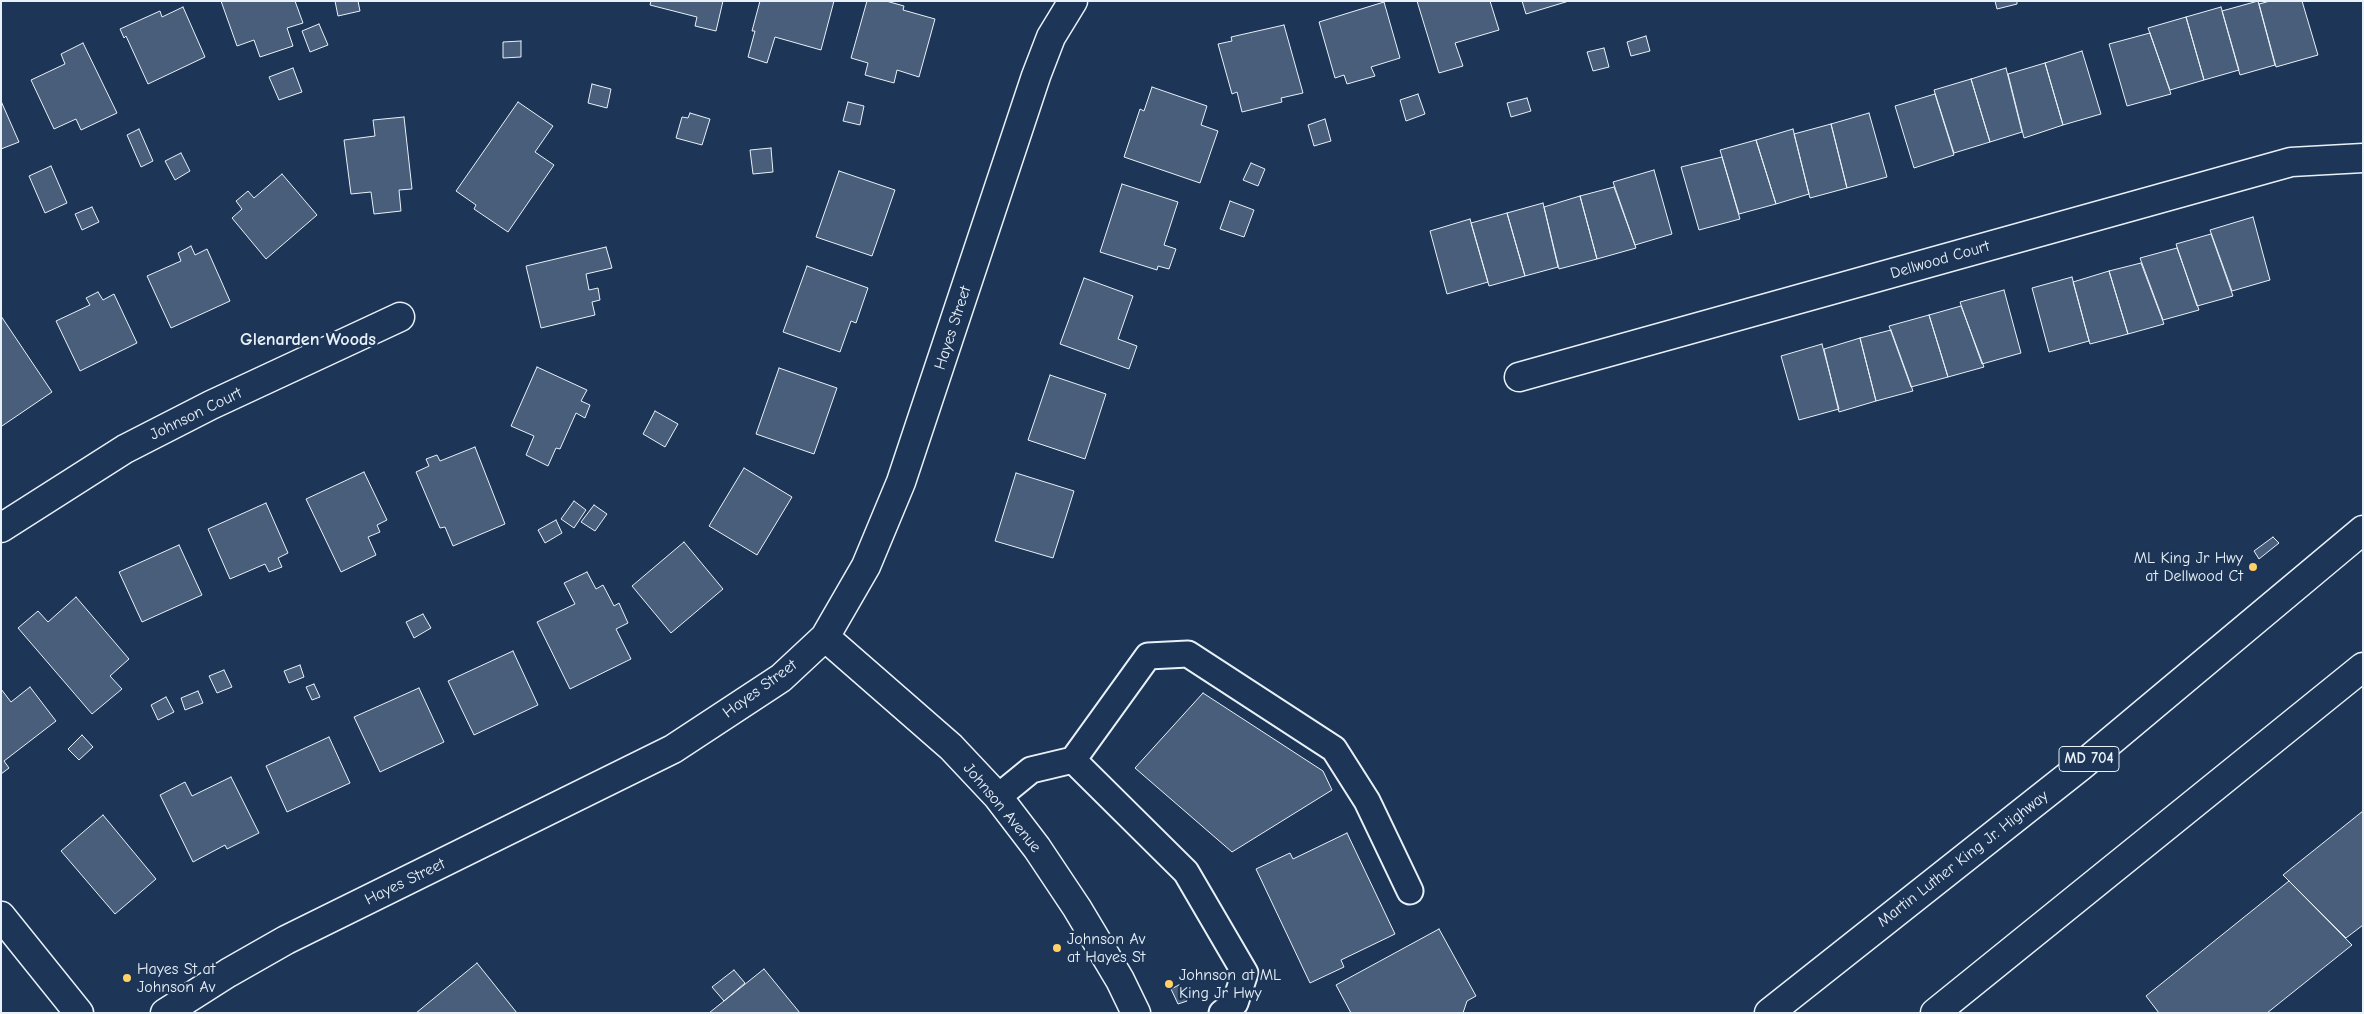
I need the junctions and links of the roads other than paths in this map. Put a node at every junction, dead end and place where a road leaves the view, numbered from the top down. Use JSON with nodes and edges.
{"nodes":[{"id":1,"x":1072,"y":1,"type":"edge"},
{"id":2,"x":2363,"y":158,"type":"edge"},
{"id":3,"x":400,"y":318,"type":"dead end"},
{"id":4,"x":1519,"y":377,"type":"dead end"},
{"id":5,"x":1,"y":528,"type":"edge"},
{"id":6,"x":2363,"y":530,"type":"edge"},
{"id":7,"x":826,"y":637,"type":"junction"},
{"id":8,"x":2363,"y":667,"type":"edge"},
{"id":9,"x":1073,"y":760,"type":"junction"},
{"id":10,"x":998,"y":798,"type":"junction"},
{"id":11,"x":1410,"y":891,"type":"dead end"},
{"id":12,"x":1,"y":916,"type":"edge"},
{"id":13,"x":79,"y":1013,"type":"edge"},
{"id":14,"x":165,"y":1013,"type":"edge"},
{"id":15,"x":1136,"y":1013,"type":"edge"},
{"id":16,"x":1222,"y":1013,"type":"edge"},
{"id":17,"x":1769,"y":1013,"type":"edge"},
{"id":18,"x":1935,"y":1013,"type":"edge"}],
"edges":[{"from":1,"to":7,"type":"street","name":"Hayes Street"},
{"from":2,"to":4,"type":"street","name":"Dellwood Court"},
{"from":3,"to":5,"type":"street","name":"Johnson Court"},
{"from":6,"to":17,"type":"street","name":"Martin Luther King Jr. Highway","number":"MD 704"},
{"from":7,"to":10,"type":"street","name":"Johnson Avenue"},
{"from":7,"to":14,"type":"street","name":"Hayes Street"},
{"from":8,"to":18,"type":"street"},
{"from":9,"to":10,"type":"lane"},
{"from":9,"to":11,"type":"lane"},
{"from":9,"to":16,"type":"lane"},
{"from":10,"to":15,"type":"street","name":"Johnson Avenue"},
{"from":12,"to":13,"type":"street"}]}
